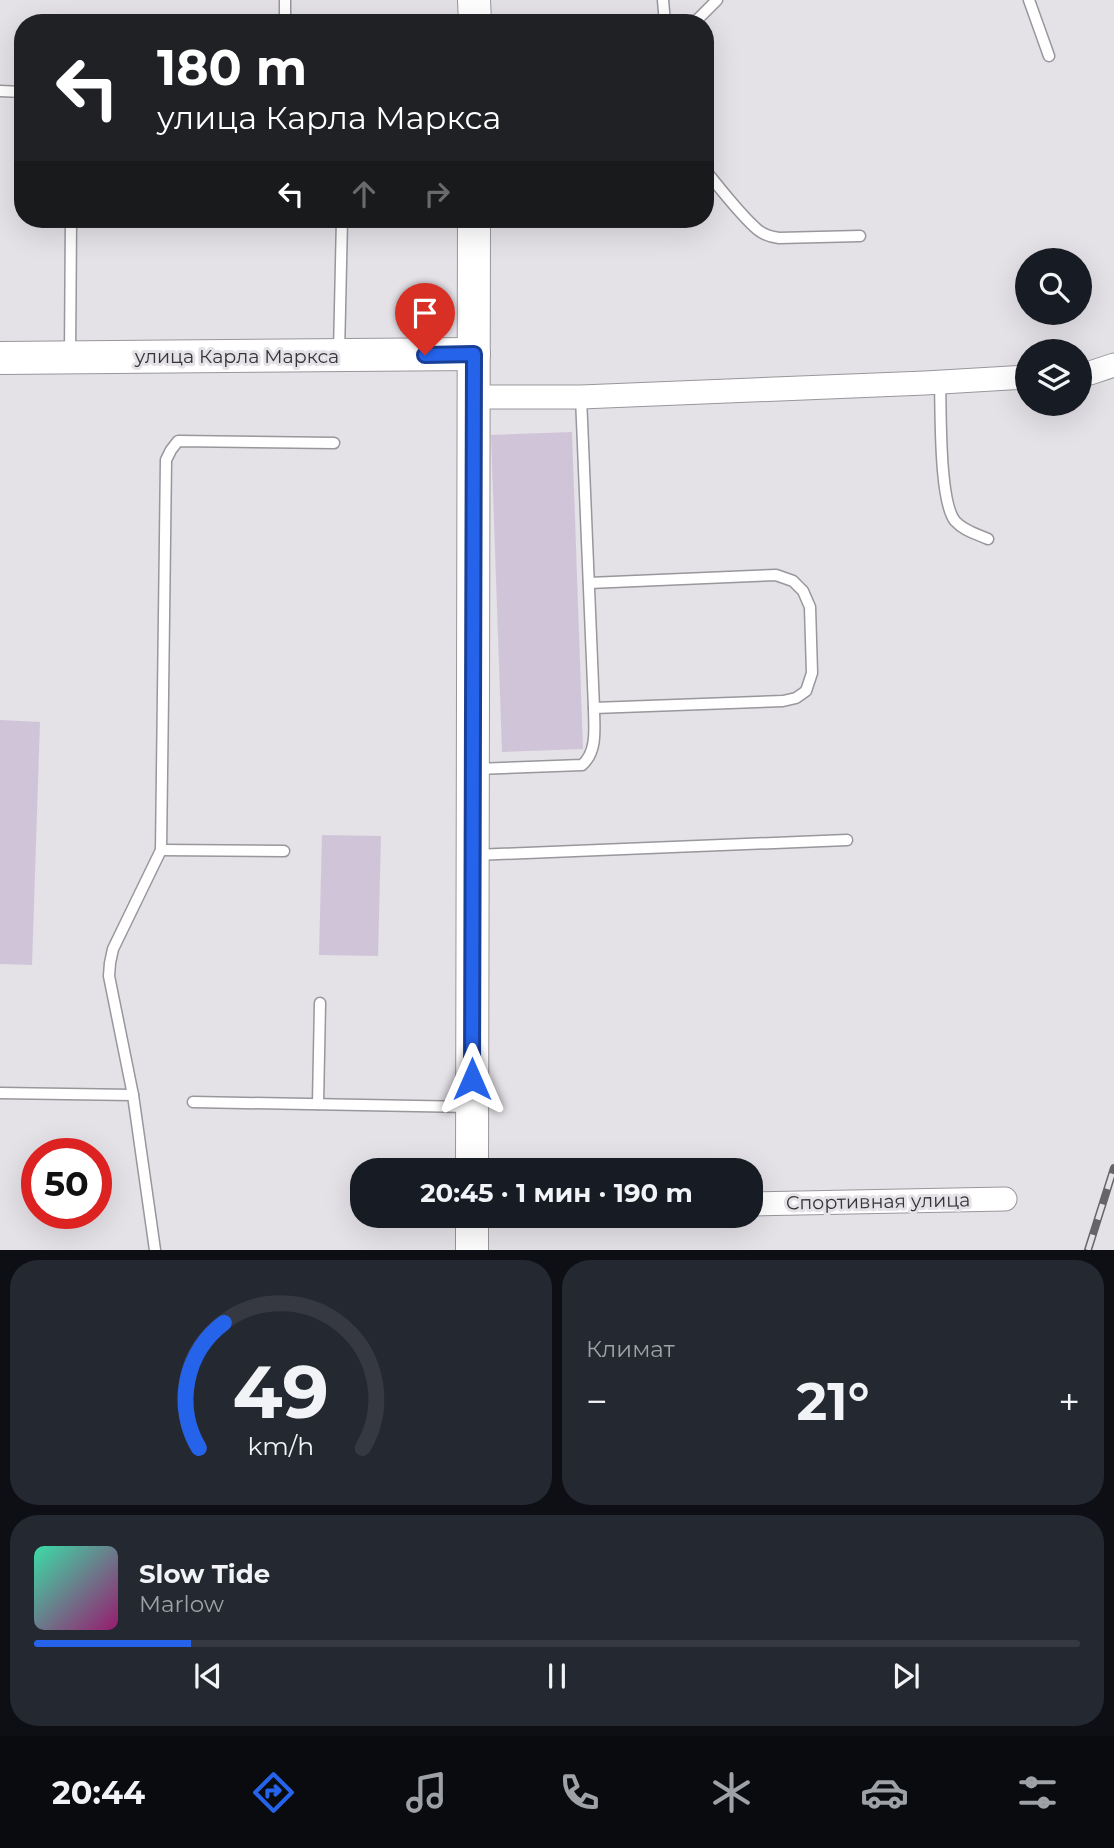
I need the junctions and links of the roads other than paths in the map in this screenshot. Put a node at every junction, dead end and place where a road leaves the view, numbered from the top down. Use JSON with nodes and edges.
{"nodes":[{"id":1,"x":717,"y":0,"type":"edge"},
{"id":2,"x":1029,"y":0,"type":"edge"},
{"id":3,"x":703,"y":14,"type":"edge"},
{"id":4,"x":1049,"y":56,"type":"dead end"},
{"id":5,"x":714,"y":180,"type":"edge"},
{"id":6,"x":71,"y":228,"type":"edge"},
{"id":7,"x":342,"y":228,"type":"edge"},
{"id":8,"x":474,"y":228,"type":"edge"},
{"id":9,"x":860,"y":236,"type":"dead end"},
{"id":10,"x":474,"y":354,"type":"junction"},
{"id":11,"x":340,"y":356,"type":"junction"},
{"id":12,"x":0,"y":358,"type":"edge"},
{"id":13,"x":70,"y":358,"type":"junction"},
{"id":14,"x":1114,"y":365,"type":"edge"},
{"id":15,"x":1092,"y":372,"type":"edge"},
{"id":16,"x":1015,"y":378,"type":"edge"},
{"id":17,"x":940,"y":382,"type":"junction"},
{"id":18,"x":474,"y":397,"type":"junction"},
{"id":19,"x":581,"y":397,"type":"junction"},
{"id":20,"x":334,"y":443,"type":"dead end"},
{"id":21,"x":988,"y":538,"type":"dead end"},
{"id":22,"x":589,"y":583,"type":"junction"},
{"id":23,"x":594,"y":708,"type":"junction"},
{"id":24,"x":472,"y":769,"type":"junction"},
{"id":25,"x":846,"y":840,"type":"dead end"},
{"id":26,"x":161,"y":850,"type":"junction"},
{"id":27,"x":284,"y":851,"type":"dead end"},
{"id":28,"x":473,"y":856,"type":"junction"},
{"id":29,"x":320,"y":1003,"type":"dead end"},
{"id":30,"x":0,"y":1093,"type":"edge"},
{"id":31,"x":133,"y":1095,"type":"junction"},
{"id":32,"x":193,"y":1102,"type":"dead end"},
{"id":33,"x":318,"y":1104,"type":"junction"},
{"id":34,"x":472,"y":1107,"type":"junction"},
{"id":35,"x":472,"y":1158,"type":"edge"},
{"id":36,"x":1006,"y":1199,"type":"dead end"},
{"id":37,"x":763,"y":1204,"type":"edge"},
{"id":38,"x":472,"y":1228,"type":"edge"},
{"id":39,"x":155,"y":1250,"type":"edge"},
{"id":40,"x":472,"y":1250,"type":"edge"}],
"edges":[{"from":1,"to":3,"type":"lane"},
{"from":2,"to":4,"type":"lane"},
{"from":5,"to":9,"type":"lane"},
{"from":6,"to":13,"type":"lane"},
{"from":7,"to":11,"type":"lane"},
{"from":8,"to":10,"type":"main road"},
{"from":10,"to":11,"type":"main road","name":"улица Карла Маркса"},
{"from":10,"to":18,"type":"main road"},
{"from":11,"to":13,"type":"main road","name":"улица Карла Маркса"},
{"from":12,"to":13,"type":"main road","name":"улица Карла Маркса"},
{"from":14,"to":15,"type":"street"},
{"from":16,"to":17,"type":"street"},
{"from":17,"to":19,"type":"street"},
{"from":17,"to":21,"type":"lane"},
{"from":18,"to":19,"type":"street"},
{"from":18,"to":24,"type":"main road"},
{"from":19,"to":22,"type":"lane"},
{"from":20,"to":26,"type":"lane"},
{"from":22,"to":23,"type":"lane"},
{"from":22,"to":23,"type":"lane"},
{"from":23,"to":24,"type":"lane"},
{"from":24,"to":28,"type":"main road"},
{"from":25,"to":28,"type":"lane"},
{"from":26,"to":27,"type":"lane"},
{"from":26,"to":31,"type":"lane"},
{"from":28,"to":34,"type":"main road"},
{"from":29,"to":33,"type":"lane"},
{"from":30,"to":31,"type":"lane"},
{"from":31,"to":39,"type":"lane"},
{"from":32,"to":33,"type":"lane"},
{"from":33,"to":34,"type":"lane"},
{"from":34,"to":35,"type":"main road"},
{"from":36,"to":37,"type":"street","name":"Спортивная улица"},
{"from":38,"to":40,"type":"main road"}]}
